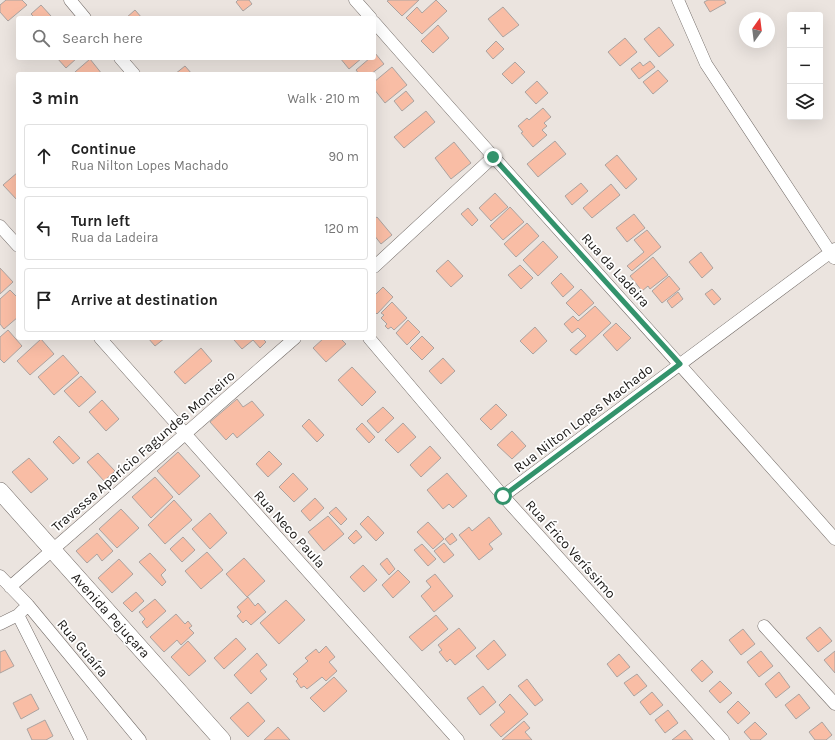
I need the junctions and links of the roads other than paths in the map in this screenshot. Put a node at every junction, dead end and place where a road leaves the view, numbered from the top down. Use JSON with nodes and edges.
{"nodes":[{"id":1,"x":70,"y":0,"type":"edge"},
{"id":2,"x":355,"y":0,"type":"edge"},
{"id":3,"x":678,"y":0,"type":"edge"},
{"id":4,"x":83,"y":16,"type":"edge"},
{"id":5,"x":369,"y":16,"type":"edge"},
{"id":6,"x":376,"y":24,"type":"edge"},
{"id":7,"x":122,"y":60,"type":"edge"},
{"id":8,"x":132,"y":72,"type":"edge"},
{"id":9,"x":493,"y":157,"type":"junction"},
{"id":10,"x":0,"y":226,"type":"edge"},
{"id":11,"x":16,"y":244,"type":"edge"},
{"id":12,"x":834,"y":254,"type":"edge"},
{"id":13,"x":376,"y":265,"type":"edge"},
{"id":14,"x":102,"y":340,"type":"edge"},
{"id":15,"x":293,"y":340,"type":"edge"},
{"id":16,"x":371,"y":340,"type":"edge"},
{"id":17,"x":680,"y":364,"type":"junction"},
{"id":18,"x":185,"y":433,"type":"junction"},
{"id":19,"x":0,"y":491,"type":"edge"},
{"id":20,"x":503,"y":496,"type":"junction"},
{"id":21,"x":835,"y":539,"type":"edge"},
{"id":22,"x":53,"y":550,"type":"junction"},
{"id":23,"x":0,"y":576,"type":"edge"},
{"id":24,"x":10,"y":587,"type":"junction"},
{"id":25,"x":28,"y":605,"type":"junction"},
{"id":26,"x":18,"y":615,"type":"junction"},
{"id":27,"x":0,"y":624,"type":"edge"},
{"id":28,"x":764,"y":626,"type":"dead end"},
{"id":29,"x":835,"y":704,"type":"edge"},
{"id":30,"x":81,"y":740,"type":"edge"},
{"id":31,"x":140,"y":740,"type":"edge"},
{"id":32,"x":222,"y":740,"type":"edge"},
{"id":33,"x":458,"y":740,"type":"edge"},
{"id":34,"x":723,"y":740,"type":"edge"}],
"edges":[{"from":1,"to":4,"type":"street"},
{"from":2,"to":5,"type":"street"},
{"from":3,"to":12,"type":"street"},
{"from":6,"to":9,"type":"street","name":"Rua da Ladeira"},
{"from":7,"to":8,"type":"street"},
{"from":9,"to":13,"type":"street"},
{"from":9,"to":17,"type":"street","name":"Rua da Ladeira"},
{"from":10,"to":11,"type":"street"},
{"from":12,"to":17,"type":"street","name":"Rua Nilton Lopes Machado"},
{"from":14,"to":18,"type":"street","name":"Rua Neco Paula"},
{"from":15,"to":18,"type":"street","name":"Travessa Aparício Fagundes Monteiro"},
{"from":16,"to":20,"type":"street","name":"Rua Érico Veríssimo"},
{"from":17,"to":20,"type":"street","name":"Rua Nilton Lopes Machado"},
{"from":17,"to":21,"type":"street","name":"Rua da Ladeira"},
{"from":18,"to":22,"type":"street","name":"Travessa Aparício Fagundes Monteiro"},
{"from":18,"to":33,"type":"street","name":"Rua Neco Paula"},
{"from":19,"to":22,"type":"street","name":"Avenida Pejuçara"},
{"from":20,"to":34,"type":"street","name":"Rua Érico Veríssimo"},
{"from":22,"to":24,"type":"street","name":"Travessa Aparício Fagundes Monteiro"},
{"from":22,"to":32,"type":"street","name":"Avenida Pejuçara"},
{"from":23,"to":24,"type":"street","name":"Rua Guaíra"},
{"from":24,"to":25,"type":"street","name":"Rua Guaíra"},
{"from":25,"to":26,"type":"street"},
{"from":25,"to":31,"type":"street","name":"Rua Guaíra"},
{"from":26,"to":27,"type":"street"},
{"from":26,"to":30,"type":"street"},
{"from":28,"to":29,"type":"street"}]}
